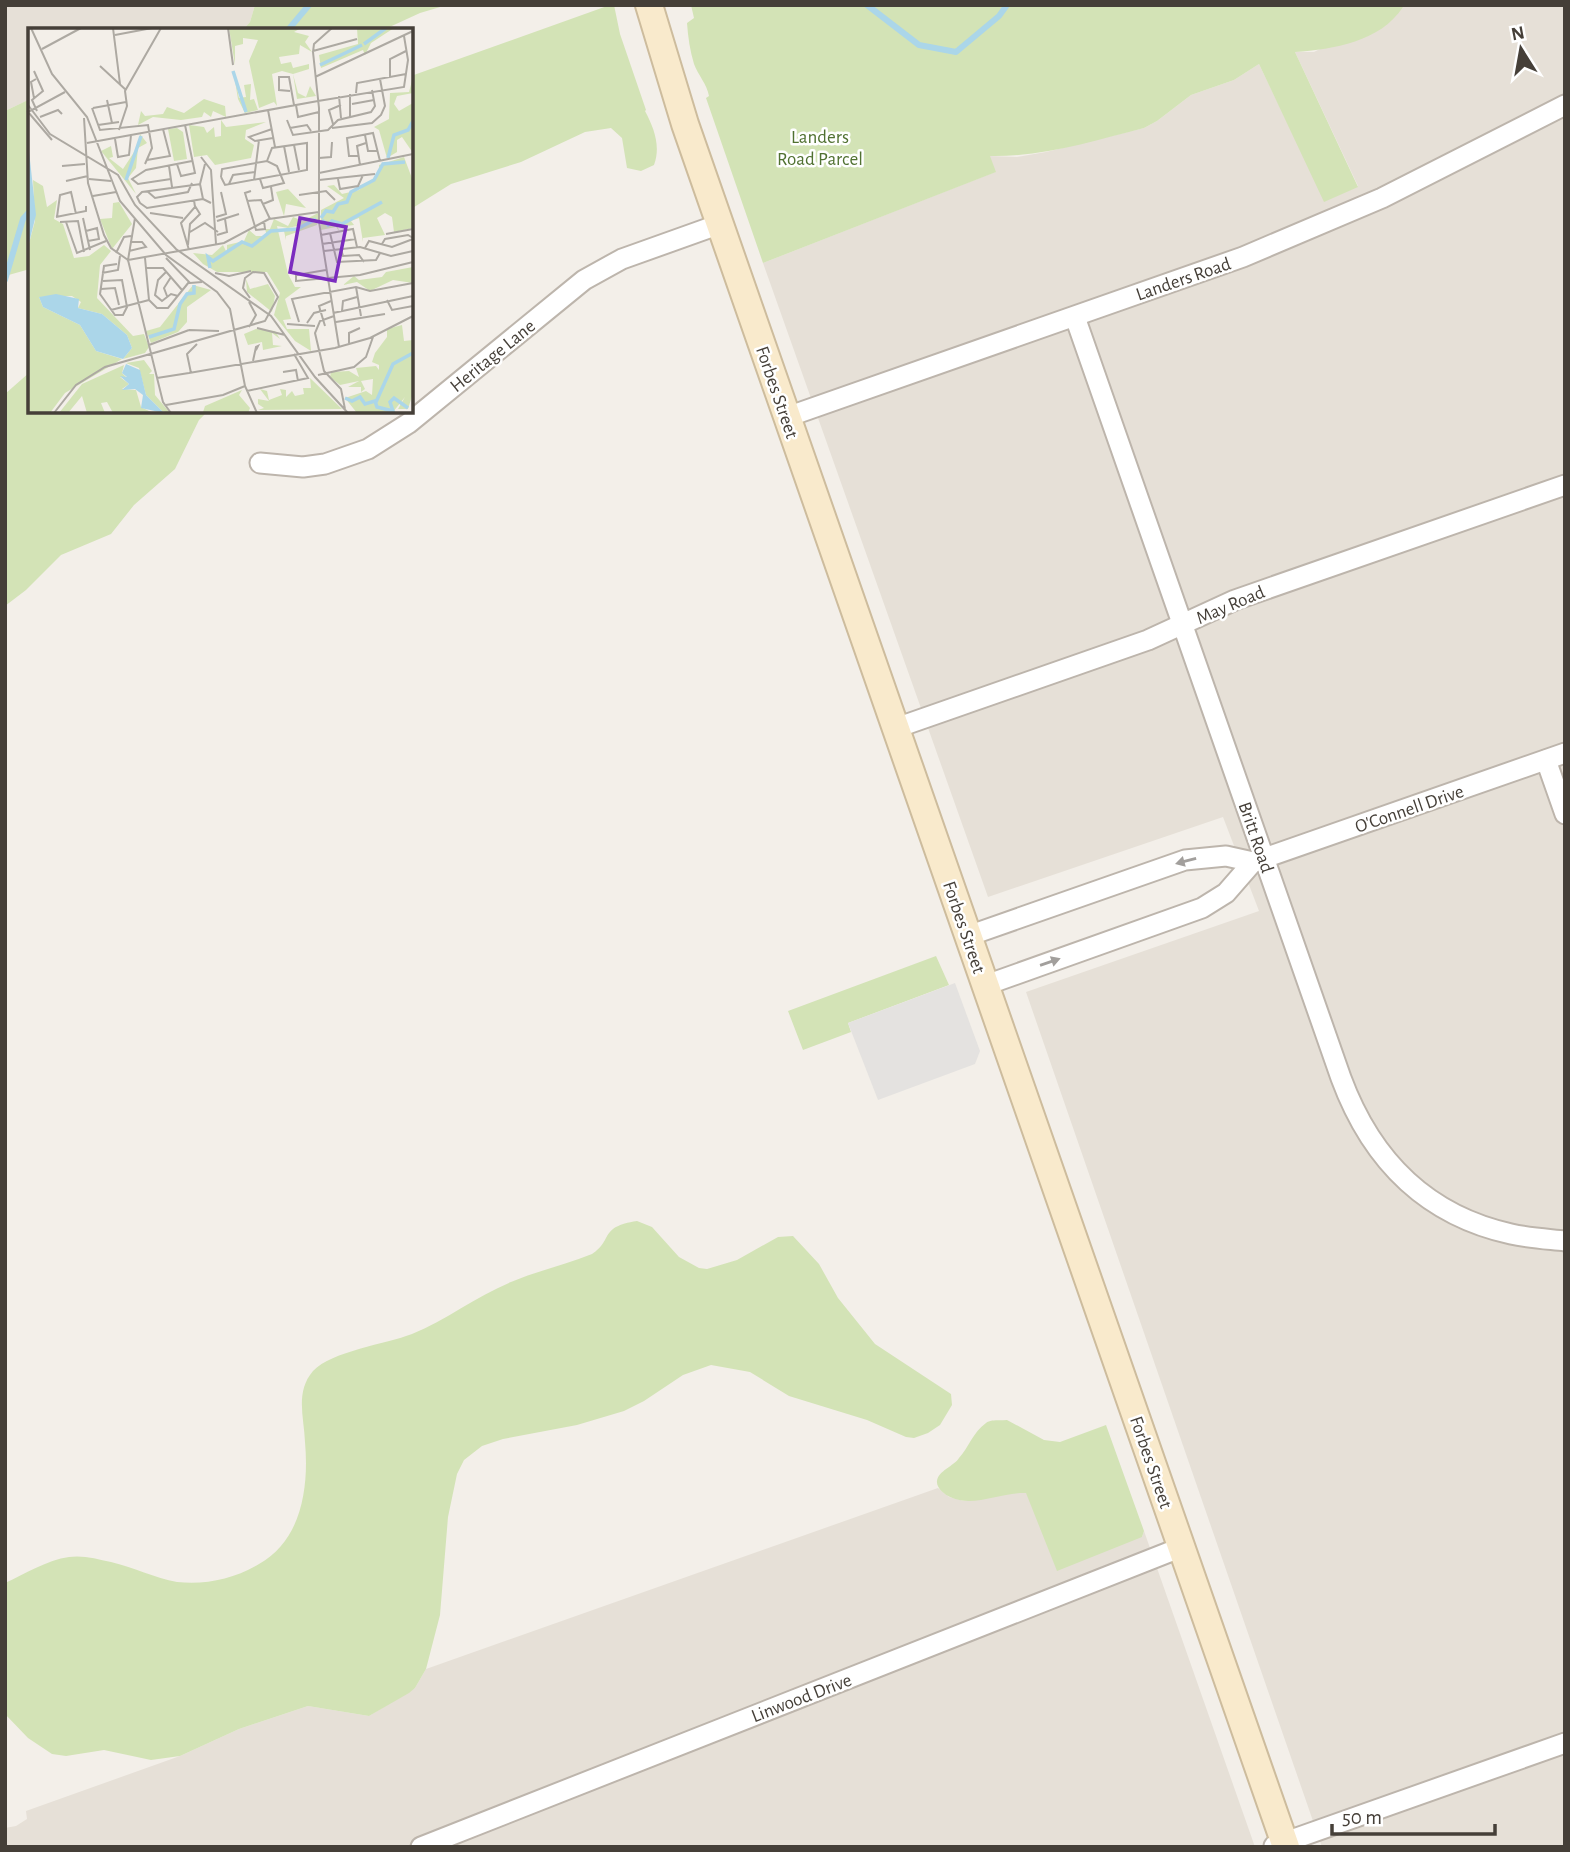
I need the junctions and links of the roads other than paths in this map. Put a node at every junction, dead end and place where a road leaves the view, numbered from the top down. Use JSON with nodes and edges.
{"nodes":[{"id":1,"x":649,"y":5,"type":"edge"},
{"id":2,"x":1565,"y":105,"type":"edge"},
{"id":3,"x":720,"y":224,"type":"junction"},
{"id":4,"x":1074,"y":317,"type":"junction"},
{"id":5,"x":787,"y":417,"type":"junction"},
{"id":6,"x":260,"y":463,"type":"dead end"},
{"id":7,"x":1565,"y":485,"type":"edge"},
{"id":8,"x":1182,"y":625,"type":"junction"},
{"id":9,"x":896,"y":728,"type":"junction"},
{"id":10,"x":1565,"y":753,"type":"edge"},
{"id":11,"x":1546,"y":760,"type":"junction"},
{"id":12,"x":1565,"y":814,"type":"edge"},
{"id":13,"x":1259,"y":860,"type":"junction"},
{"id":14,"x":968,"y":936,"type":"junction"},
{"id":15,"x":986,"y":985,"type":"junction"},
{"id":16,"x":1565,"y":1241,"type":"edge"},
{"id":17,"x":1182,"y":1547,"type":"junction"},
{"id":18,"x":1565,"y":1743,"type":"edge"},
{"id":19,"x":1281,"y":1845,"type":"edge"},
{"id":20,"x":421,"y":1847,"type":"edge"}],
"edges":[{"from":1,"to":3,"type":"main road","name":"Forbes Street"},
{"from":2,"to":4,"type":"street","name":"Landers Road"},
{"from":3,"to":5,"type":"main road","name":"Forbes Street"},
{"from":3,"to":6,"type":"street","name":"Heritage Lane"},
{"from":4,"to":5,"type":"street","name":"Landers Road"},
{"from":4,"to":8,"type":"street","name":"Britt Road"},
{"from":5,"to":9,"type":"main road","name":"Forbes Street"},
{"from":7,"to":8,"type":"street","name":"May Road"},
{"from":8,"to":9,"type":"street","name":"May Road"},
{"from":8,"to":13,"type":"street","name":"Britt Road"},
{"from":9,"to":14,"type":"main road","name":"Forbes Street"},
{"from":10,"to":11,"type":"street","name":"O'Connell Drive"},
{"from":11,"to":12,"type":"street"},
{"from":11,"to":13,"type":"street","name":"O'Connell Drive"},
{"from":13,"to":14,"type":"street","name":"O'Connell Drive","one_way":true},
{"from":15,"to":13,"type":"street","one_way":true},
{"from":13,"to":16,"type":"street","name":"Britt Road"},
{"from":14,"to":15,"type":"main road","name":"Forbes Street"},
{"from":15,"to":17,"type":"main road","name":"Forbes Street"},
{"from":17,"to":19,"type":"main road","name":"Forbes Street"},
{"from":17,"to":20,"type":"street","name":"Linwood Drive"},
{"from":18,"to":19,"type":"street"}]}
